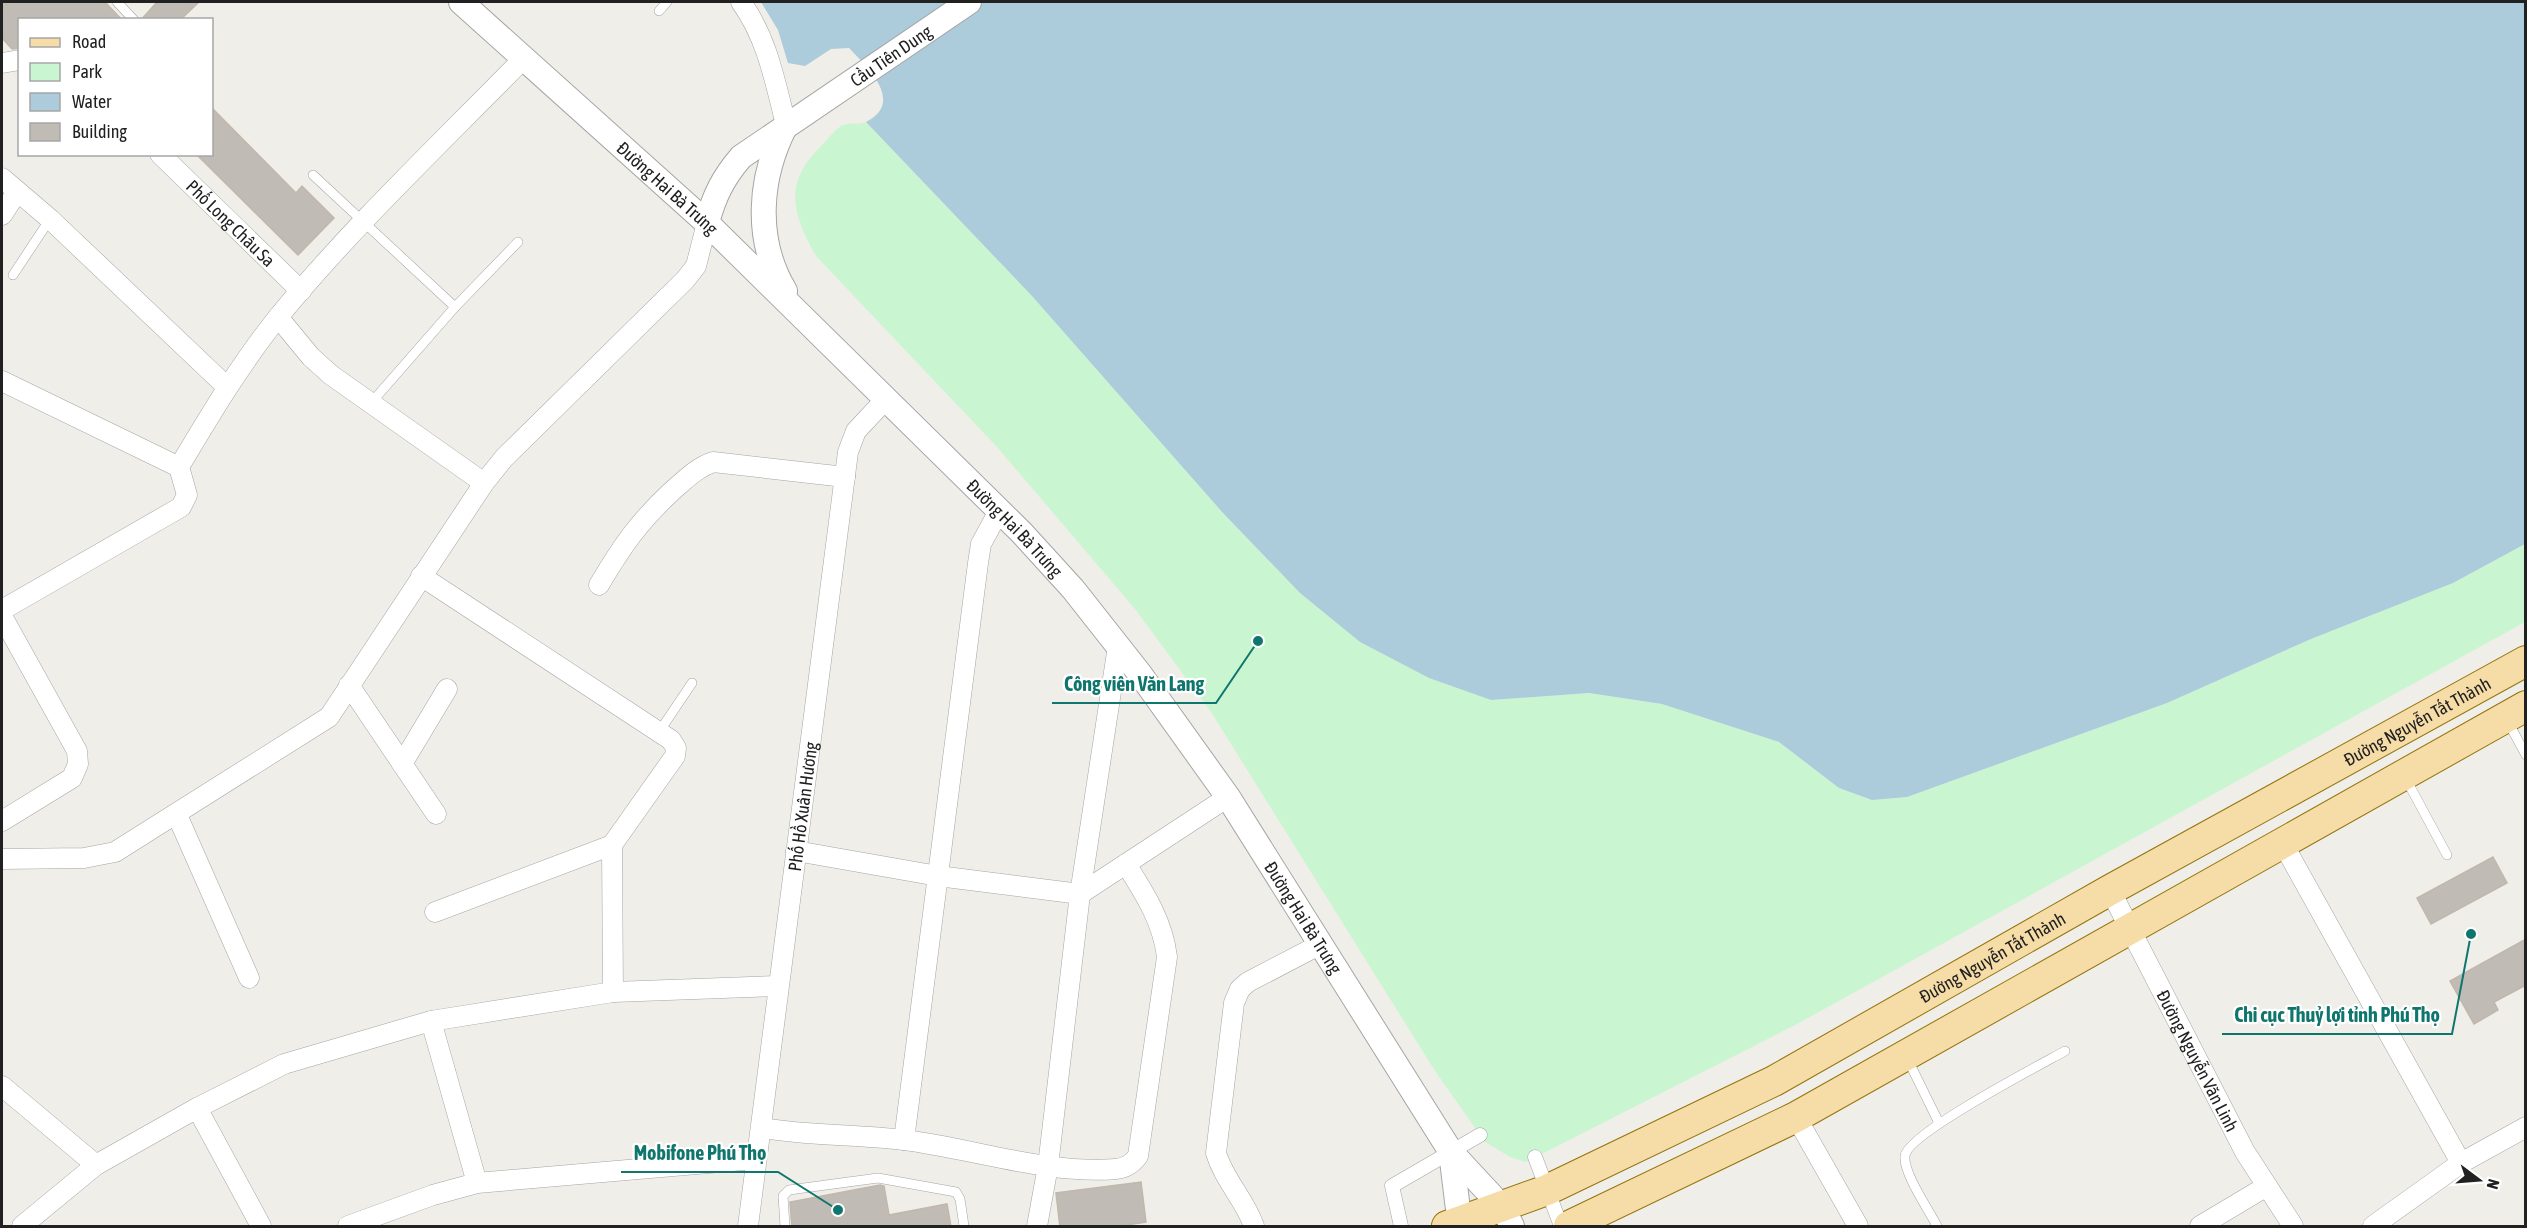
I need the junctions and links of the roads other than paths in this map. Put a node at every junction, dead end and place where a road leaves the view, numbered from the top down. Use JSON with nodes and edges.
{"nodes":[{"id":1,"x":117,"y":2,"type":"edge"},
{"id":2,"x":461,"y":2,"type":"edge"},
{"id":3,"x":667,"y":2,"type":"edge"},
{"id":4,"x":741,"y":2,"type":"edge"},
{"id":5,"x":969,"y":2,"type":"edge"},
{"id":6,"x":659,"y":11,"type":"dead end"},
{"id":7,"x":132,"y":18,"type":"edge"},
{"id":8,"x":523,"y":59,"type":"junction"},
{"id":9,"x":18,"y":60,"type":"edge"},
{"id":10,"x":2,"y":63,"type":"edge"},
{"id":11,"x":786,"y":124,"type":"junction"},
{"id":12,"x":162,"y":156,"type":"edge"},
{"id":13,"x":312,"y":176,"type":"dead end"},
{"id":14,"x":2,"y":178,"type":"edge"},
{"id":15,"x":17,"y":192,"type":"junction"},
{"id":16,"x":2,"y":215,"type":"edge"},
{"id":17,"x":50,"y":219,"type":"junction"},
{"id":18,"x":363,"y":223,"type":"junction"},
{"id":19,"x":707,"y":223,"type":"junction"},
{"id":20,"x":518,"y":243,"type":"dead end"},
{"id":21,"x":13,"y":275,"type":"dead end"},
{"id":22,"x":301,"y":291,"type":"junction"},
{"id":23,"x":455,"y":307,"type":"junction"},
{"id":24,"x":278,"y":317,"type":"junction"},
{"id":25,"x":807,"y":322,"type":"junction"},
{"id":26,"x":2,"y":381,"type":"edge"},
{"id":27,"x":227,"y":387,"type":"junction"},
{"id":28,"x":886,"y":399,"type":"junction"},
{"id":29,"x":371,"y":403,"type":"junction"},
{"id":30,"x":179,"y":467,"type":"junction"},
{"id":31,"x":845,"y":477,"type":"junction"},
{"id":32,"x":484,"y":483,"type":"junction"},
{"id":33,"x":999,"y":510,"type":"junction"},
{"id":34,"x":421,"y":576,"type":"junction"},
{"id":35,"x":599,"y":585,"type":"dead end"},
{"id":36,"x":2,"y":610,"type":"edge"},
{"id":37,"x":2,"y":616,"type":"edge"},
{"id":38,"x":1118,"y":646,"type":"junction"},
{"id":39,"x":2526,"y":661,"type":"edge"},
{"id":40,"x":692,"y":682,"type":"dead end"},
{"id":41,"x":348,"y":685,"type":"junction"},
{"id":42,"x":447,"y":689,"type":"dead end"},
{"id":43,"x":2515,"y":712,"type":"edge"},
{"id":44,"x":659,"y":732,"type":"junction"},
{"id":45,"x":2526,"y":755,"type":"edge"},
{"id":46,"x":402,"y":765,"type":"junction"},
{"id":47,"x":2403,"y":774,"type":"junction"},
{"id":48,"x":1228,"y":797,"type":"junction"},
{"id":49,"x":436,"y":814,"type":"dead end"},
{"id":50,"x":177,"y":815,"type":"junction"},
{"id":51,"x":2,"y":821,"type":"edge"},
{"id":52,"x":2282,"y":842,"type":"junction"},
{"id":53,"x":612,"y":845,"type":"junction"},
{"id":54,"x":796,"y":851,"type":"junction"},
{"id":55,"x":2447,"y":855,"type":"dead end"},
{"id":56,"x":2,"y":859,"type":"edge"},
{"id":57,"x":1126,"y":864,"type":"junction"},
{"id":58,"x":938,"y":876,"type":"junction"},
{"id":59,"x":2110,"y":890,"type":"junction"},
{"id":60,"x":1080,"y":894,"type":"junction"},
{"id":61,"x":435,"y":912,"type":"dead end"},
{"id":62,"x":2130,"y":927,"type":"junction"},
{"id":63,"x":1321,"y":944,"type":"junction"},
{"id":64,"x":249,"y":978,"type":"dead end"},
{"id":65,"x":777,"y":986,"type":"junction"},
{"id":66,"x":613,"y":992,"type":"junction"},
{"id":67,"x":431,"y":1021,"type":"junction"},
{"id":68,"x":2065,"y":1051,"type":"dead end"},
{"id":69,"x":1906,"y":1055,"type":"junction"},
{"id":70,"x":2,"y":1086,"type":"edge"},
{"id":71,"x":197,"y":1107,"type":"junction"},
{"id":72,"x":1796,"y":1117,"type":"junction"},
{"id":73,"x":1939,"y":1123,"type":"junction"},
{"id":74,"x":2526,"y":1127,"type":"edge"},
{"id":75,"x":763,"y":1128,"type":"junction"},
{"id":76,"x":1480,"y":1135,"type":"dead end"},
{"id":77,"x":904,"y":1140,"type":"junction"},
{"id":78,"x":1450,"y":1152,"type":"junction"},
{"id":79,"x":1535,"y":1157,"type":"dead end"},
{"id":80,"x":755,"y":1159,"type":"junction"},
{"id":81,"x":2461,"y":1163,"type":"junction"},
{"id":82,"x":96,"y":1165,"type":"junction"},
{"id":83,"x":1048,"y":1166,"type":"junction"},
{"id":84,"x":477,"y":1183,"type":"junction"},
{"id":85,"x":2267,"y":1186,"type":"junction"},
{"id":86,"x":1547,"y":1190,"type":"junction"},
{"id":87,"x":1507,"y":1217,"type":"edge"},
{"id":88,"x":1455,"y":1225,"type":"edge"},
{"id":89,"x":22,"y":1227,"type":"edge"},
{"id":90,"x":261,"y":1227,"type":"edge"},
{"id":91,"x":348,"y":1227,"type":"edge"},
{"id":92,"x":748,"y":1227,"type":"edge"},
{"id":93,"x":785,"y":1227,"type":"edge"},
{"id":94,"x":964,"y":1227,"type":"edge"},
{"id":95,"x":1038,"y":1227,"type":"edge"},
{"id":96,"x":1254,"y":1227,"type":"edge"},
{"id":97,"x":1401,"y":1227,"type":"edge"},
{"id":98,"x":1561,"y":1227,"type":"edge"},
{"id":99,"x":1569,"y":1227,"type":"edge"},
{"id":100,"x":1858,"y":1227,"type":"edge"},
{"id":101,"x":1937,"y":1227,"type":"edge"},
{"id":102,"x":2200,"y":1227,"type":"edge"},
{"id":103,"x":2293,"y":1227,"type":"edge"},
{"id":104,"x":2373,"y":1227,"type":"edge"}],
"edges":[{"from":1,"to":7,"type":"lane"},
{"from":2,"to":8,"type":"street","name":"Đường Hai Bà Trưng"},
{"from":3,"to":6,"type":"lane"},
{"from":4,"to":11,"type":"street"},
{"from":5,"to":11,"type":"street","name":"Cầu Tiên Dung"},
{"from":8,"to":18,"type":"street"},
{"from":8,"to":19,"type":"street","name":"Đường Hai Bà Trưng"},
{"from":9,"to":10,"type":"street"},
{"from":11,"to":19,"type":"street","name":"Cầu Tiên Dung"},
{"from":11,"to":25,"type":"street"},
{"from":12,"to":22,"type":"street","name":"Phố Long Châu Sa"},
{"from":13,"to":18,"type":"lane"},
{"from":14,"to":15,"type":"street"},
{"from":15,"to":16,"type":"street"},
{"from":15,"to":17,"type":"street"},
{"from":17,"to":21,"type":"lane"},
{"from":17,"to":27,"type":"street"},
{"from":18,"to":22,"type":"street"},
{"from":18,"to":23,"type":"lane"},
{"from":19,"to":25,"type":"street","name":"Đường Hai Bà Trưng"},
{"from":19,"to":32,"type":"street"},
{"from":20,"to":23,"type":"lane"},
{"from":22,"to":24,"type":"street"},
{"from":23,"to":29,"type":"lane"},
{"from":24,"to":27,"type":"street"},
{"from":24,"to":29,"type":"street"},
{"from":25,"to":28,"type":"street","name":"Đường Hai Bà Trưng"},
{"from":26,"to":30,"type":"street"},
{"from":27,"to":30,"type":"street"},
{"from":28,"to":31,"type":"street","name":"Phố Hồ Xuân Hương"},
{"from":28,"to":33,"type":"street","name":"Đường Hai Bà Trưng"},
{"from":29,"to":32,"type":"street"},
{"from":30,"to":36,"type":"street"},
{"from":31,"to":35,"type":"street"},
{"from":31,"to":54,"type":"street","name":"Phố Hồ Xuân Hương"},
{"from":32,"to":34,"type":"street"},
{"from":33,"to":38,"type":"street","name":"Đường Hai Bà Trưng"},
{"from":33,"to":58,"type":"street"},
{"from":34,"to":41,"type":"street"},
{"from":34,"to":44,"type":"street"},
{"from":37,"to":51,"type":"street"},
{"from":38,"to":48,"type":"street","name":"Đường Hai Bà Trưng"},
{"from":38,"to":60,"type":"street"},
{"from":39,"to":59,"type":"main road","name":"Đường Nguyễn Tất Thành"},
{"from":40,"to":44,"type":"lane"},
{"from":41,"to":46,"type":"street"},
{"from":41,"to":50,"type":"street"},
{"from":42,"to":46,"type":"street"},
{"from":43,"to":45,"type":"lane"},
{"from":43,"to":47,"type":"main road"},
{"from":44,"to":53,"type":"street"},
{"from":46,"to":49,"type":"street"},
{"from":47,"to":52,"type":"main road"},
{"from":47,"to":55,"type":"lane"},
{"from":48,"to":57,"type":"street"},
{"from":48,"to":63,"type":"street","name":"Đường Hai Bà Trưng"},
{"from":50,"to":56,"type":"street"},
{"from":50,"to":64,"type":"street"},
{"from":52,"to":62,"type":"main road"},
{"from":52,"to":81,"type":"street"},
{"from":53,"to":61,"type":"street"},
{"from":53,"to":66,"type":"street"},
{"from":54,"to":58,"type":"street"},
{"from":54,"to":65,"type":"street","name":"Phố Hồ Xuân Hương"},
{"from":57,"to":60,"type":"street"},
{"from":57,"to":83,"type":"street"},
{"from":58,"to":60,"type":"street"},
{"from":58,"to":77,"type":"street"},
{"from":59,"to":62,"type":"street","name":"Đường Nguyễn Văn Linh"},
{"from":59,"to":86,"type":"main road","name":"Đường Nguyễn Tất Thành"},
{"from":60,"to":83,"type":"street"},
{"from":62,"to":69,"type":"main road"},
{"from":62,"to":85,"type":"street","name":"Đường Nguyễn Văn Linh"},
{"from":63,"to":78,"type":"street","name":"Đường Hai Bà Trưng"},
{"from":63,"to":96,"type":"street"},
{"from":65,"to":66,"type":"street"},
{"from":65,"to":75,"type":"street","name":"Phố Hồ Xuân Hương"},
{"from":66,"to":67,"type":"street"},
{"from":67,"to":71,"type":"street"},
{"from":67,"to":84,"type":"street"},
{"from":68,"to":73,"type":"lane"},
{"from":69,"to":72,"type":"main road"},
{"from":69,"to":73,"type":"lane"},
{"from":70,"to":82,"type":"street"},
{"from":71,"to":82,"type":"street"},
{"from":71,"to":90,"type":"street"},
{"from":72,"to":99,"type":"main road"},
{"from":72,"to":100,"type":"street"},
{"from":73,"to":101,"type":"lane"},
{"from":74,"to":81,"type":"street"},
{"from":75,"to":77,"type":"street"},
{"from":75,"to":80,"type":"street","name":"Phố Hồ Xuân Hương"},
{"from":76,"to":78,"type":"street"},
{"from":77,"to":83,"type":"street"},
{"from":78,"to":87,"type":"street","name":"Đường Hai Bà Trưng"},
{"from":78,"to":88,"type":"street","name":"Đường Hai Bà Trưng"},
{"from":78,"to":97,"type":"street"},
{"from":79,"to":86,"type":"street"},
{"from":80,"to":84,"type":"street"},
{"from":80,"to":92,"type":"street","name":"Phố Hồ Xuân Hương"},
{"from":81,"to":104,"type":"street"},
{"from":82,"to":89,"type":"street"},
{"from":83,"to":95,"type":"street"},
{"from":84,"to":91,"type":"street"},
{"from":85,"to":102,"type":"street"},
{"from":85,"to":103,"type":"street","name":"Đường Nguyễn Văn Linh"},
{"from":86,"to":87,"type":"main road","name":"Đường Nguyễn Tất Thành"},
{"from":86,"to":98,"type":"street"},
{"from":87,"to":88,"type":"main road","name":"Đường Nguyễn Tất Thành"},
{"from":93,"to":94,"type":"lane"}]}
